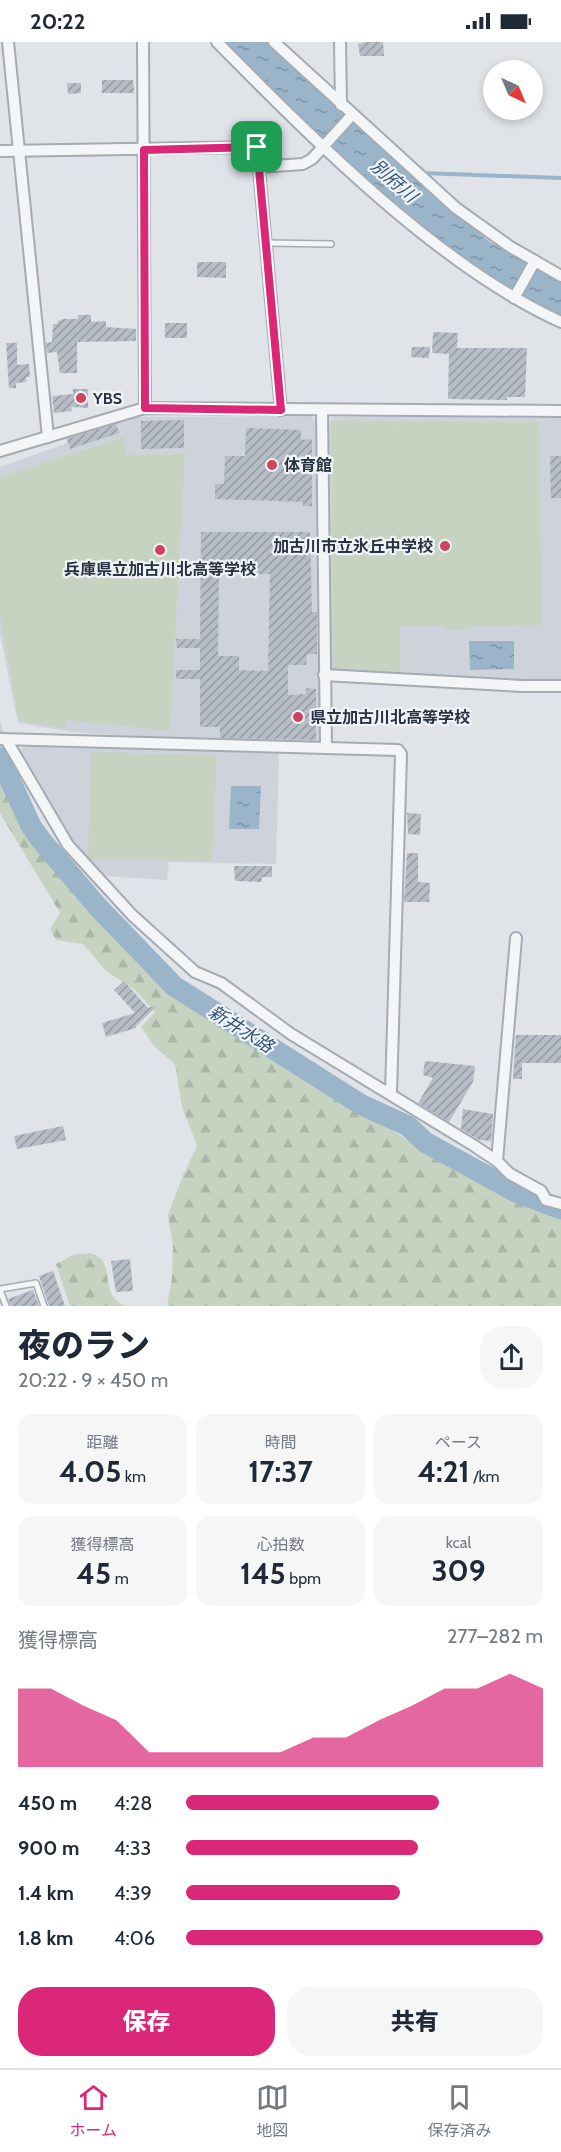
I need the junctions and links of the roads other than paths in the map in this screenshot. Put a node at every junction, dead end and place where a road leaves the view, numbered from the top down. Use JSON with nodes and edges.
{"nodes":[{"id":1,"x":8,"y":42,"type":"edge"},
{"id":2,"x":143,"y":42,"type":"edge"},
{"id":3,"x":217,"y":42,"type":"edge"},
{"id":4,"x":274,"y":42,"type":"edge"},
{"id":5,"x":340,"y":42,"type":"edge"},
{"id":6,"x":341,"y":105,"type":"junction"},
{"id":7,"x":352,"y":115,"type":"junction"},
{"id":8,"x":323,"y":146,"type":"junction"},
{"id":9,"x":144,"y":150,"type":"junction"},
{"id":10,"x":0,"y":151,"type":"edge"},
{"id":11,"x":18,"y":151,"type":"junction"},
{"id":12,"x":259,"y":167,"type":"junction"},
{"id":13,"x":267,"y":243,"type":"junction"},
{"id":14,"x":331,"y":243,"type":"dead end"},
{"id":15,"x":535,"y":261,"type":"junction"},
{"id":16,"x":561,"y":276,"type":"edge"},
{"id":17,"x":514,"y":298,"type":"junction"},
{"id":18,"x":561,"y":322,"type":"edge"},
{"id":19,"x":145,"y":408,"type":"junction"},
{"id":20,"x":281,"y":410,"type":"junction"},
{"id":21,"x":322,"y":411,"type":"junction"},
{"id":22,"x":561,"y":411,"type":"edge"},
{"id":23,"x":48,"y":437,"type":"junction"},
{"id":24,"x":0,"y":451,"type":"edge"},
{"id":25,"x":324,"y":675,"type":"junction"},
{"id":26,"x":561,"y":686,"type":"edge"},
{"id":27,"x":4,"y":740,"type":"edge"},
{"id":28,"x":326,"y":746,"type":"junction"},
{"id":29,"x":516,"y":938,"type":"dead end"},
{"id":30,"x":391,"y":1093,"type":"junction"},
{"id":31,"x":497,"y":1161,"type":"junction"},
{"id":32,"x":561,"y":1204,"type":"edge"},
{"id":33,"x":0,"y":1290,"type":"edge"},
{"id":34,"x":6,"y":1306,"type":"edge"},
{"id":35,"x":44,"y":1306,"type":"edge"}],
"edges":[{"from":1,"to":11,"type":"street"},
{"from":2,"to":9,"type":"street"},
{"from":3,"to":8,"type":"street"},
{"from":4,"to":6,"type":"street"},
{"from":5,"to":6,"type":"street"},
{"from":6,"to":7,"type":"street"},
{"from":7,"to":8,"type":"street"},
{"from":7,"to":15,"type":"street"},
{"from":8,"to":12,"type":"street"},
{"from":8,"to":17,"type":"street"},
{"from":9,"to":11,"type":"street"},
{"from":9,"to":12,"type":"street"},
{"from":9,"to":19,"type":"street"},
{"from":10,"to":11,"type":"street"},
{"from":11,"to":23,"type":"street"},
{"from":12,"to":13,"type":"street"},
{"from":13,"to":14,"type":"lane"},
{"from":13,"to":20,"type":"street"},
{"from":15,"to":16,"type":"street"},
{"from":15,"to":17,"type":"street"},
{"from":17,"to":18,"type":"street"},
{"from":19,"to":20,"type":"street"},
{"from":19,"to":23,"type":"street"},
{"from":20,"to":21,"type":"street"},
{"from":21,"to":22,"type":"street"},
{"from":21,"to":25,"type":"street"},
{"from":23,"to":24,"type":"street"},
{"from":25,"to":26,"type":"street"},
{"from":25,"to":28,"type":"street"},
{"from":27,"to":28,"type":"street"},
{"from":27,"to":30,"type":"street"},
{"from":28,"to":30,"type":"street"},
{"from":29,"to":31,"type":"street"},
{"from":30,"to":31,"type":"street"},
{"from":31,"to":32,"type":"street"},
{"from":33,"to":34,"type":"lane"},
{"from":33,"to":35,"type":"lane"}]}
